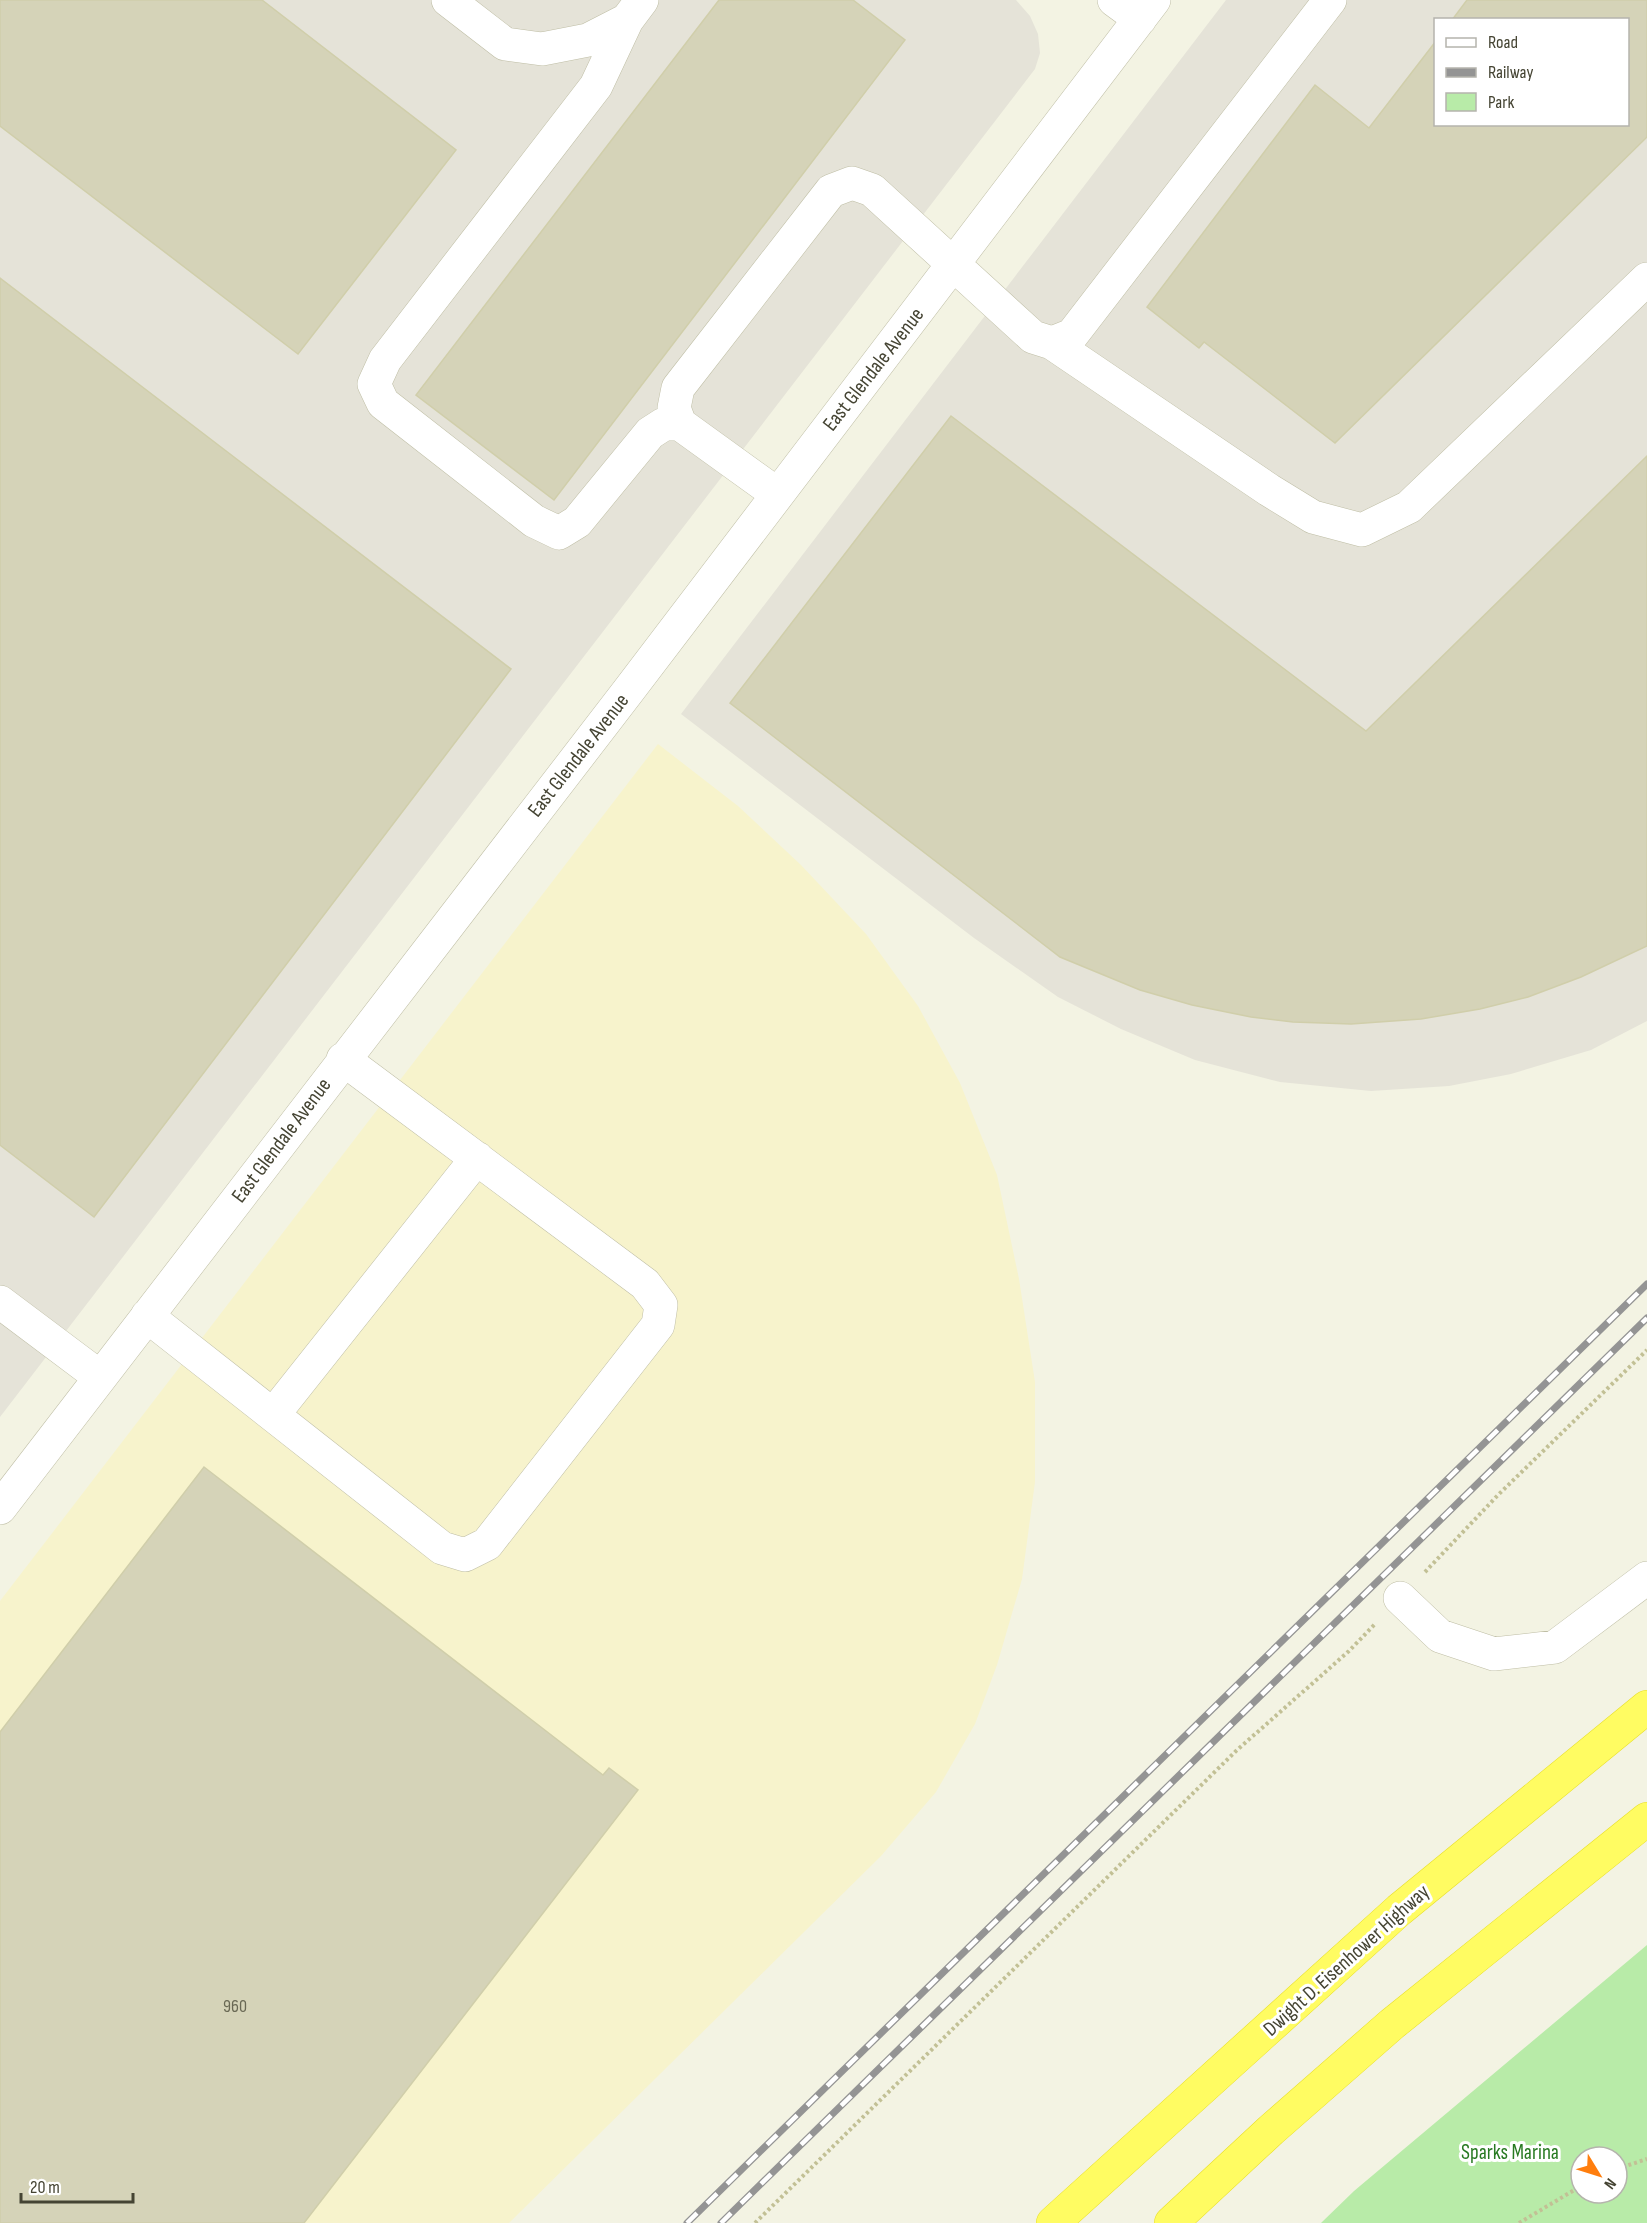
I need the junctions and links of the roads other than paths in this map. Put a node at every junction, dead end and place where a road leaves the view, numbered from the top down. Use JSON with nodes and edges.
{"nodes":[{"id":1,"x":448,"y":0,"type":"edge"},
{"id":2,"x":1114,"y":0,"type":"edge"},
{"id":3,"x":1330,"y":0,"type":"edge"},
{"id":4,"x":1147,"y":9,"type":"edge"},
{"id":5,"x":634,"y":10,"type":"edge"},
{"id":6,"x":954,"y":264,"type":"junction"},
{"id":7,"x":1647,"y":279,"type":"edge"},
{"id":8,"x":1052,"y":343,"type":"junction"},
{"id":9,"x":680,"y":424,"type":"junction"},
{"id":10,"x":777,"y":494,"type":"junction"},
{"id":11,"x":343,"y":1059,"type":"junction"},
{"id":12,"x":477,"y":1158,"type":"junction"},
{"id":13,"x":0,"y":1302,"type":"edge"},
{"id":14,"x":147,"y":1316,"type":"junction"},
{"id":15,"x":100,"y":1377,"type":"junction"},
{"id":16,"x":273,"y":1415,"type":"junction"},
{"id":17,"x":0,"y":1508,"type":"edge"},
{"id":18,"x":1647,"y":1578,"type":"edge"},
{"id":19,"x":1400,"y":1598,"type":"road end"},
{"id":20,"x":1647,"y":1707,"type":"edge"},
{"id":21,"x":1647,"y":1819,"type":"edge"},
{"id":22,"x":1053,"y":2223,"type":"edge"},
{"id":23,"x":1171,"y":2223,"type":"edge"}],
"edges":[{"from":1,"to":5,"type":"street"},
{"from":2,"to":4,"type":"street"},
{"from":3,"to":8,"type":"street"},
{"from":4,"to":6,"type":"street","name":"East Glendale Avenue"},
{"from":5,"to":9,"type":"street"},
{"from":6,"to":8,"type":"street"},
{"from":6,"to":9,"type":"street"},
{"from":6,"to":10,"type":"street","name":"East Glendale Avenue"},
{"from":7,"to":8,"type":"street"},
{"from":9,"to":10,"type":"street"},
{"from":10,"to":11,"type":"street","name":"East Glendale Avenue"},
{"from":11,"to":12,"type":"street"},
{"from":11,"to":14,"type":"street","name":"East Glendale Avenue"},
{"from":12,"to":16,"type":"street"},
{"from":12,"to":16,"type":"street"},
{"from":13,"to":15,"type":"street"},
{"from":14,"to":15,"type":"street","name":"East Glendale Avenue"},
{"from":14,"to":16,"type":"street"},
{"from":15,"to":17,"type":"street","name":"East Glendale Avenue"},
{"from":18,"to":19,"type":"street"},
{"from":20,"to":22,"type":"highway","name":"Dwight D. Eisenhower Highway"},
{"from":21,"to":23,"type":"highway"}]}
